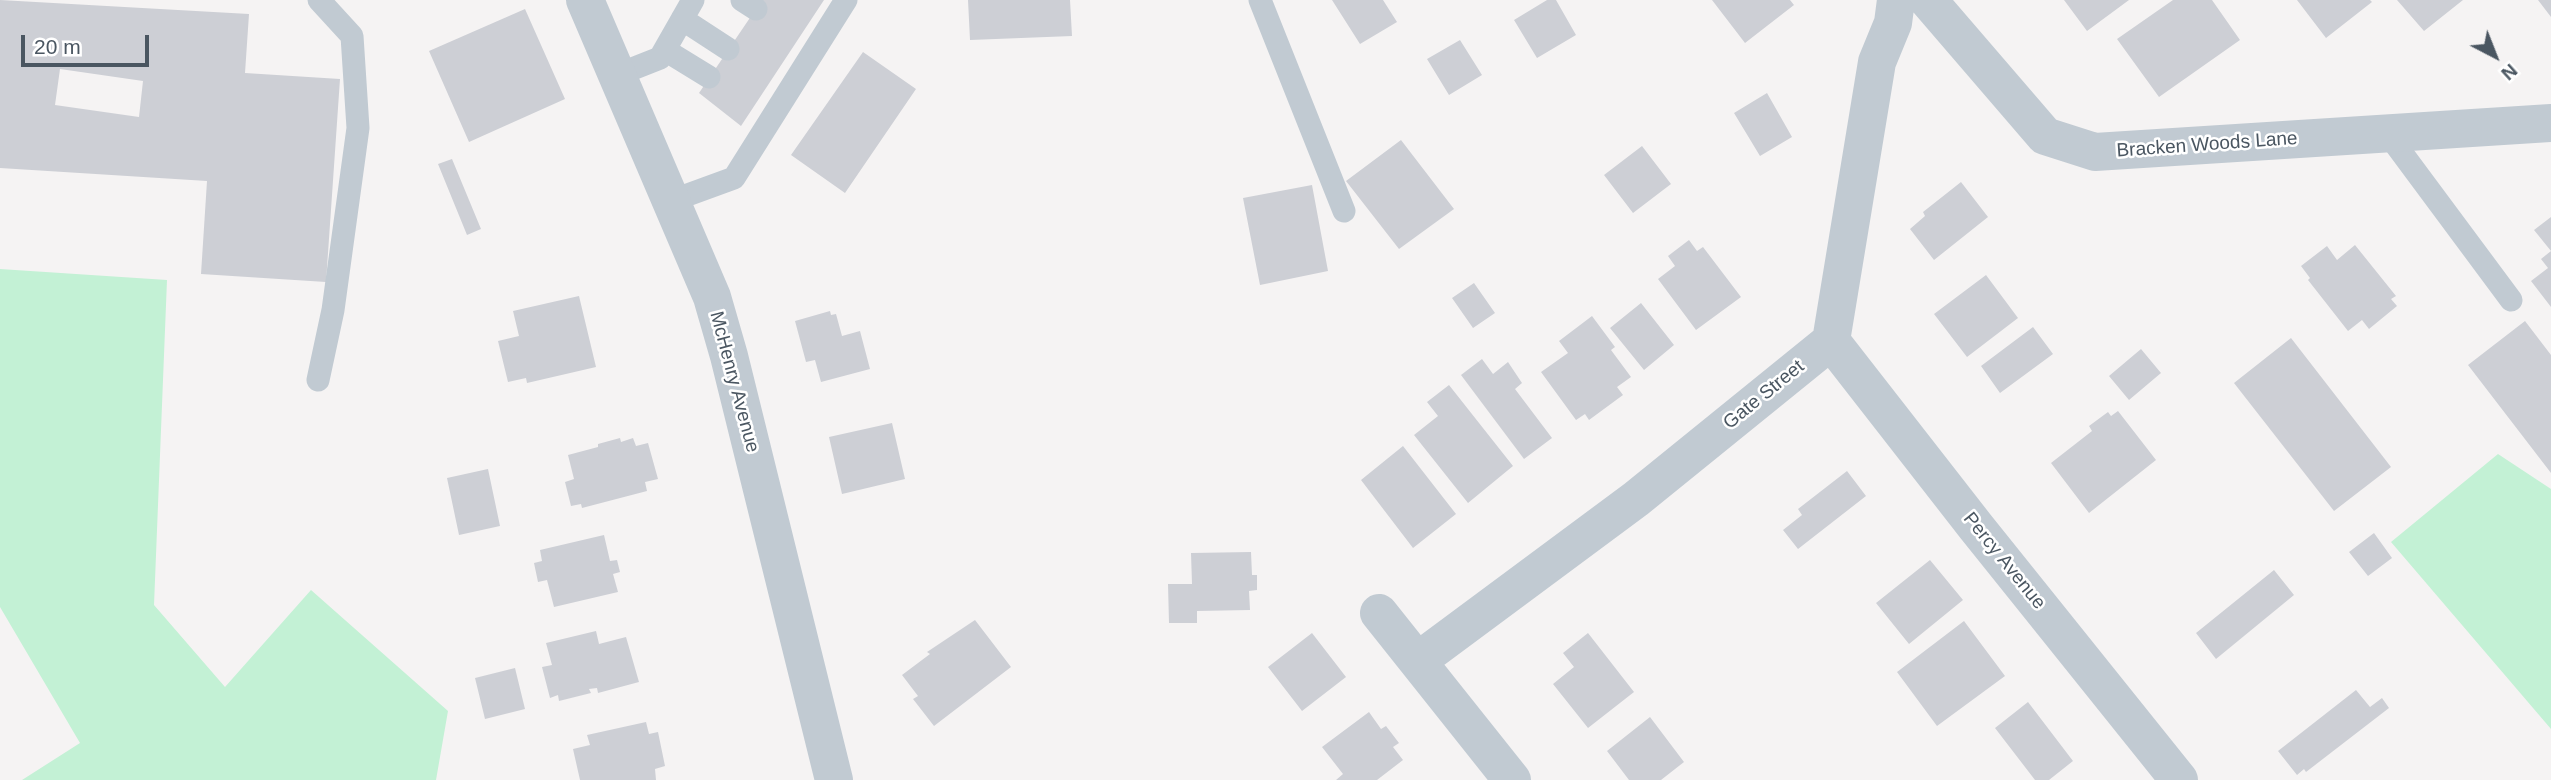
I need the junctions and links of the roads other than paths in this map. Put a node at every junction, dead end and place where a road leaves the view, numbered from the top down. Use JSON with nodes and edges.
{"nodes":[{"id":1,"x":319,"y":0,"type":"edge"},
{"id":2,"x":585,"y":0,"type":"edge"},
{"id":3,"x":846,"y":0,"type":"edge"},
{"id":4,"x":1260,"y":0,"type":"edge"},
{"id":5,"x":1896,"y":0,"type":"edge"},
{"id":6,"x":1928,"y":0,"type":"edge"},
{"id":7,"x":687,"y":10,"type":"edge"},
{"id":8,"x":665,"y":50,"type":"junction"},
{"id":9,"x":729,"y":50,"type":"dead end"},
{"id":10,"x":617,"y":75,"type":"junction"},
{"id":11,"x":709,"y":77,"type":"dead end"},
{"id":12,"x":2551,"y":123,"type":"edge"},
{"id":13,"x":2387,"y":133,"type":"junction"},
{"id":14,"x":671,"y":201,"type":"junction"},
{"id":15,"x":1344,"y":211,"type":"dead end"},
{"id":16,"x":2511,"y":300,"type":"dead end"},
{"id":17,"x":1831,"y":341,"type":"junction"},
{"id":18,"x":318,"y":380,"type":"dead end"},
{"id":19,"x":1379,"y":613,"type":"dead end"},
{"id":20,"x":1419,"y":660,"type":"junction"},
{"id":21,"x":834,"y":780,"type":"edge"},
{"id":22,"x":1512,"y":780,"type":"edge"},
{"id":23,"x":2179,"y":780,"type":"edge"}],
"edges":[{"from":1,"to":18,"type":"lane"},
{"from":2,"to":10,"type":"street","name":"McHenry Avenue"},
{"from":3,"to":14,"type":"lane"},
{"from":4,"to":15,"type":"lane"},
{"from":5,"to":17,"type":"street"},
{"from":6,"to":13,"type":"street","name":"Bracken Woods Lane"},
{"from":7,"to":8,"type":"lane"},
{"from":7,"to":9,"type":"lane"},
{"from":8,"to":10,"type":"lane"},
{"from":8,"to":11,"type":"lane"},
{"from":10,"to":14,"type":"street","name":"McHenry Avenue"},
{"from":12,"to":13,"type":"street","name":"Bracken Woods Lane"},
{"from":13,"to":16,"type":"lane"},
{"from":14,"to":21,"type":"street","name":"McHenry Avenue"},
{"from":17,"to":20,"type":"street","name":"Gate Street"},
{"from":17,"to":23,"type":"street","name":"Percy Avenue"},
{"from":19,"to":20,"type":"street"},
{"from":20,"to":22,"type":"street"}]}
